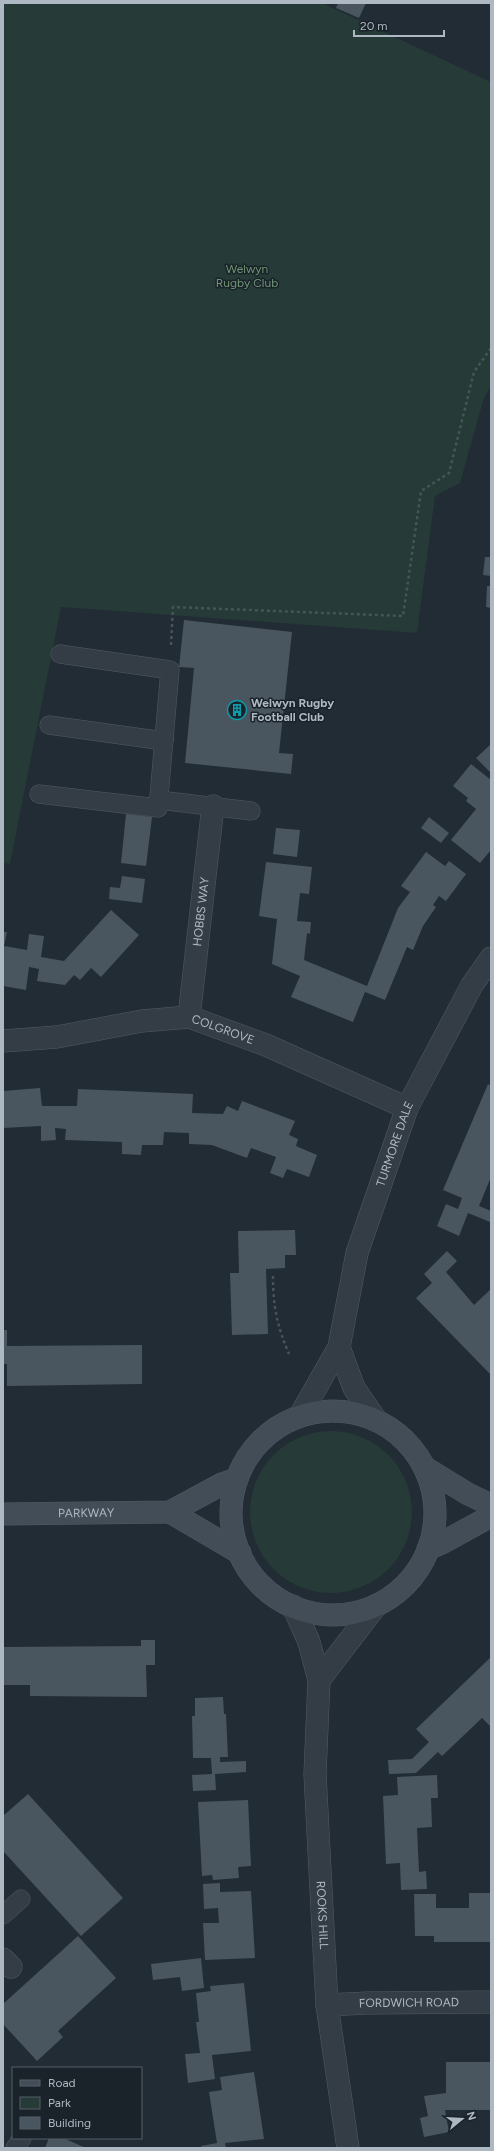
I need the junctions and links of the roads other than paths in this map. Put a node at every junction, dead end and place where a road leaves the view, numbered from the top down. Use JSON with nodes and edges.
{"nodes":[{"id":1,"x":60,"y":654,"type":"dead end"},
{"id":2,"x":49,"y":725,"type":"dead end"},
{"id":3,"x":164,"y":741,"type":"junction"},
{"id":4,"x":39,"y":794,"type":"dead end"},
{"id":5,"x":159,"y":800,"type":"junction"},
{"id":6,"x":213,"y":806,"type":"junction"},
{"id":7,"x":251,"y":811,"type":"dead end"},
{"id":8,"x":491,"y":958,"type":"edge"},
{"id":9,"x":188,"y":1017,"type":"junction"},
{"id":10,"x":3,"y":1042,"type":"edge"},
{"id":11,"x":407,"y":1108,"type":"junction"},
{"id":12,"x":339,"y":1347,"type":"junction"},
{"id":13,"x":301,"y":1414,"type":"junction"},
{"id":14,"x":376,"y":1420,"type":"junction"},
{"id":15,"x":424,"y":1467,"type":"junction"},
{"id":16,"x":237,"y":1479,"type":"junction"},
{"id":17,"x":491,"y":1505,"type":"edge"},
{"id":18,"x":170,"y":1512,"type":"junction"},
{"id":19,"x":3,"y":1514,"type":"edge"},
{"id":20,"x":491,"y":1516,"type":"edge"},
{"id":21,"x":428,"y":1549,"type":"junction"},
{"id":22,"x":240,"y":1553,"type":"junction"},
{"id":23,"x":293,"y":1606,"type":"junction"},
{"id":24,"x":375,"y":1607,"type":"junction"},
{"id":25,"x":319,"y":1680,"type":"junction"},
{"id":26,"x":21,"y":1899,"type":"dead end"},
{"id":27,"x":3,"y":1915,"type":"edge"},
{"id":28,"x":491,"y":2002,"type":"edge"},
{"id":29,"x":328,"y":2005,"type":"junction"},
{"id":30,"x":21,"y":2139,"type":"edge"},
{"id":31,"x":15,"y":2148,"type":"edge"},
{"id":32,"x":348,"y":2148,"type":"edge"}],
"edges":[{"from":1,"to":3,"type":"lane"},
{"from":2,"to":3,"type":"lane"},
{"from":3,"to":5,"type":"lane"},
{"from":4,"to":5,"type":"lane"},
{"from":5,"to":6,"type":"lane"},
{"from":6,"to":7,"type":"lane"},
{"from":6,"to":9,"type":"street","name":"HOBBS WAY"},
{"from":8,"to":11,"type":"street","name":"TURMORE DALE"},
{"from":9,"to":10,"type":"street","name":"COLGROVE"},
{"from":9,"to":11,"type":"street","name":"COLGROVE"},
{"from":11,"to":12,"type":"street","name":"TURMORE DALE"},
{"from":12,"to":13,"type":"street","name":"TURMORE DALE"},
{"from":12,"to":14,"type":"street"},
{"from":13,"to":14,"type":"street"},
{"from":13,"to":16,"type":"street"},
{"from":14,"to":15,"type":"street"},
{"from":15,"to":17,"type":"street"},
{"from":15,"to":21,"type":"street"},
{"from":16,"to":18,"type":"street","name":"PARKWAY"},
{"from":16,"to":22,"type":"street"},
{"from":18,"to":19,"type":"street","name":"PARKWAY"},
{"from":18,"to":22,"type":"street"},
{"from":20,"to":21,"type":"street"},
{"from":21,"to":24,"type":"street"},
{"from":22,"to":23,"type":"street"},
{"from":23,"to":24,"type":"street"},
{"from":23,"to":25,"type":"street","name":"ROOKS HILL"},
{"from":24,"to":25,"type":"street"},
{"from":25,"to":29,"type":"street","name":"ROOKS HILL"},
{"from":26,"to":27,"type":"lane"},
{"from":28,"to":29,"type":"street","name":"FORDWICH ROAD"},
{"from":29,"to":32,"type":"street","name":"ROOKS HILL"},
{"from":30,"to":31,"type":"lane"}]}
